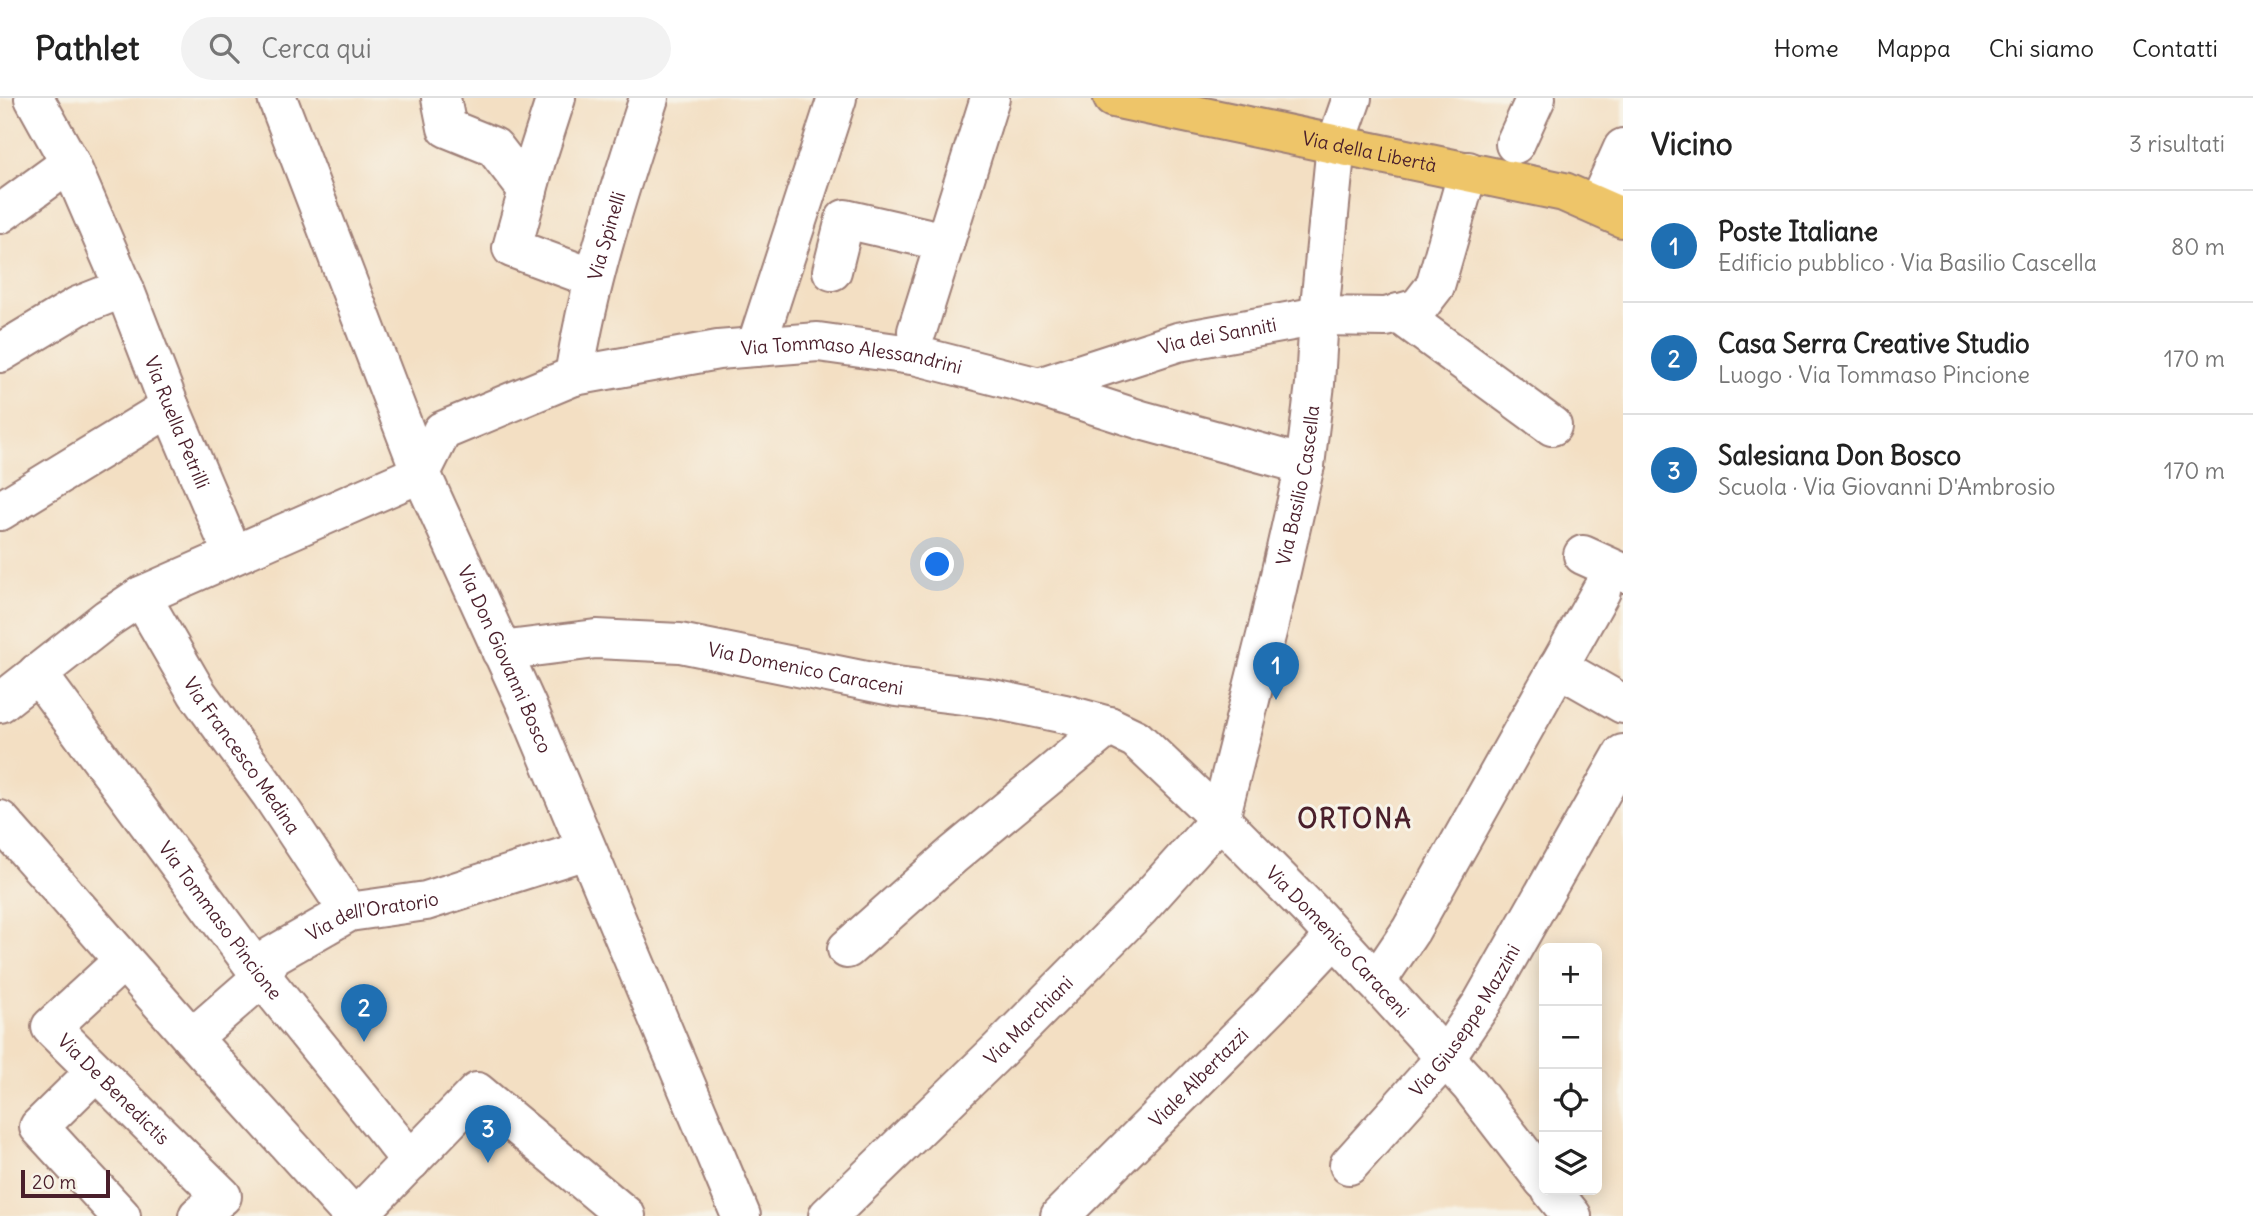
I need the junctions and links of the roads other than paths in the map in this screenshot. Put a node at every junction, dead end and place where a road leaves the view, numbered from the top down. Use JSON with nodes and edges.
{"nodes":[{"id":1,"x":34,"y":98,"type":"edge"},
{"id":2,"x":277,"y":98,"type":"edge"},
{"id":3,"x":440,"y":98,"type":"edge"},
{"id":4,"x":556,"y":98,"type":"edge"},
{"id":5,"x":649,"y":98,"type":"edge"},
{"id":6,"x":837,"y":98,"type":"edge"},
{"id":7,"x":851,"y":98,"type":"edge"},
{"id":8,"x":990,"y":98,"type":"edge"},
{"id":9,"x":1113,"y":98,"type":"edge"},
{"id":10,"x":1352,"y":98,"type":"edge"},
{"id":11,"x":1536,"y":98,"type":"edge"},
{"id":12,"x":1336,"y":144,"type":"junction"},
{"id":13,"x":1515,"y":144,"type":"dead end"},
{"id":14,"x":1623,"y":148,"type":"edge"},
{"id":15,"x":70,"y":163,"type":"junction"},
{"id":16,"x":1468,"y":172,"type":"junction"},
{"id":17,"x":528,"y":191,"type":"junction"},
{"id":18,"x":1610,"y":212,"type":"edge"},
{"id":19,"x":0,"y":214,"type":"edge"},
{"id":20,"x":845,"y":219,"type":"junction"},
{"id":21,"x":945,"y":242,"type":"junction"},
{"id":22,"x":832,"y":271,"type":"dead end"},
{"id":23,"x":593,"y":278,"type":"junction"},
{"id":24,"x":124,"y":288,"type":"junction"},
{"id":25,"x":1398,"y":313,"type":"junction"},
{"id":26,"x":1320,"y":316,"type":"junction"},
{"id":27,"x":917,"y":331,"type":"dead end"},
{"id":28,"x":756,"y":347,"type":"junction"},
{"id":29,"x":0,"y":353,"type":"edge"},
{"id":30,"x":573,"y":376,"type":"junction"},
{"id":31,"x":1039,"y":387,"type":"junction"},
{"id":32,"x":170,"y":407,"type":"junction"},
{"id":33,"x":1552,"y":426,"type":"dead end"},
{"id":34,"x":1305,"y":465,"type":"junction"},
{"id":35,"x":421,"y":473,"type":"junction"},
{"id":36,"x":0,"y":511,"type":"edge"},
{"id":37,"x":233,"y":555,"type":"junction"},
{"id":38,"x":1583,"y":555,"type":"dead end"},
{"id":39,"x":1612,"y":582,"type":"edge"},
{"id":40,"x":141,"y":596,"type":"junction"},
{"id":41,"x":501,"y":651,"type":"junction"},
{"id":42,"x":1558,"y":667,"type":"junction"},
{"id":43,"x":13,"y":684,"type":"edge"},
{"id":44,"x":1623,"y":704,"type":"edge"},
{"id":45,"x":1109,"y":726,"type":"junction"},
{"id":46,"x":1623,"y":754,"type":"edge"},
{"id":47,"x":1220,"y":819,"type":"junction"},
{"id":48,"x":0,"y":820,"type":"edge"},
{"id":49,"x":586,"y":850,"type":"junction"},
{"id":50,"x":349,"y":912,"type":"junction"},
{"id":51,"x":1334,"y":938,"type":"junction"},
{"id":52,"x":847,"y":949,"type":"dead end"},
{"id":53,"x":123,"y":961,"type":"junction"},
{"id":54,"x":262,"y":977,"type":"junction"},
{"id":55,"x":1376,"y":982,"type":"junction"},
{"id":56,"x":192,"y":1038,"type":"junction"},
{"id":57,"x":1445,"y":1058,"type":"junction"},
{"id":58,"x":96,"y":1072,"type":"junction"},
{"id":59,"x":411,"y":1161,"type":"junction"},
{"id":60,"x":1349,"y":1165,"type":"dead end"},
{"id":61,"x":1539,"y":1175,"type":"edge"},
{"id":62,"x":1555,"y":1195,"type":"edge"},
{"id":63,"x":121,"y":1216,"type":"edge"},
{"id":64,"x":198,"y":1216,"type":"edge"},
{"id":65,"x":355,"y":1216,"type":"edge"},
{"id":66,"x":626,"y":1216,"type":"edge"},
{"id":67,"x":741,"y":1216,"type":"edge"},
{"id":68,"x":828,"y":1216,"type":"edge"},
{"id":69,"x":1060,"y":1216,"type":"edge"},
{"id":70,"x":1572,"y":1216,"type":"edge"}],
"edges":[{"from":1,"to":15,"type":"street","name":"Via Ruella Petrilli"},
{"from":2,"to":35,"type":"street","name":"Via Don Giovanni Bosco"},
{"from":3,"to":17,"type":"street"},
{"from":4,"to":17,"type":"street"},
{"from":5,"to":23,"type":"street","name":"Via Spinelli"},
{"from":6,"to":28,"type":"street"},
{"from":7,"to":20,"type":"street"},
{"from":8,"to":21,"type":"street"},
{"from":9,"to":12,"type":"main road","name":"Via della Libertà"},
{"from":10,"to":12,"type":"street","name":"Via Basilio Cascella"},
{"from":11,"to":13,"type":"street"},
{"from":12,"to":16,"type":"main road","name":"Via della Libertà"},
{"from":12,"to":26,"type":"street","name":"Via Basilio Cascella"},
{"from":14,"to":18,"type":"street"},
{"from":15,"to":19,"type":"street"},
{"from":15,"to":24,"type":"street","name":"Via Ruella Petrilli"},
{"from":16,"to":18,"type":"main road","name":"Via della Libertà"},
{"from":16,"to":25,"type":"street","name":"Via dei Sanniti"},
{"from":17,"to":23,"type":"street"},
{"from":20,"to":21,"type":"street"},
{"from":20,"to":22,"type":"street"},
{"from":21,"to":27,"type":"street"},
{"from":23,"to":30,"type":"street","name":"Via Spinelli"},
{"from":24,"to":29,"type":"street"},
{"from":24,"to":32,"type":"street","name":"Via Ruella Petrilli"},
{"from":25,"to":26,"type":"street","name":"Via dei Sanniti"},
{"from":25,"to":33,"type":"street"},
{"from":26,"to":31,"type":"street","name":"Via dei Sanniti"},
{"from":26,"to":34,"type":"street","name":"Via Basilio Cascella"},
{"from":28,"to":30,"type":"street","name":"Via Tommaso Alessandrini"},
{"from":28,"to":31,"type":"street","name":"Via Tommaso Alessandrini"},
{"from":30,"to":35,"type":"street","name":"Via Tommaso Alessandrini"},
{"from":31,"to":34,"type":"street","name":"Via Tommaso Alessandrini"},
{"from":32,"to":36,"type":"street"},
{"from":32,"to":37,"type":"street","name":"Via Ruella Petrilli"},
{"from":34,"to":47,"type":"street","name":"Via Basilio Cascella"},
{"from":35,"to":37,"type":"street"},
{"from":35,"to":41,"type":"street","name":"Via Don Giovanni Bosco"},
{"from":37,"to":40,"type":"street"},
{"from":38,"to":39,"type":"street"},
{"from":39,"to":42,"type":"street"},
{"from":40,"to":43,"type":"street"},
{"from":40,"to":50,"type":"street","name":"Via Francesco Medina"},
{"from":41,"to":45,"type":"street","name":"Via Domenico Caraceni"},
{"from":41,"to":49,"type":"street","name":"Via Don Giovanni Bosco"},
{"from":42,"to":44,"type":"street"},
{"from":42,"to":55,"type":"street"},
{"from":43,"to":54,"type":"street","name":"Via Tommaso Pincione"},
{"from":45,"to":47,"type":"street","name":"Via Domenico Caraceni"},
{"from":45,"to":52,"type":"street"},
{"from":46,"to":57,"type":"street","name":"Via Giuseppe Mazzini"},
{"from":47,"to":51,"type":"street","name":"Via Domenico Caraceni"},
{"from":47,"to":68,"type":"street","name":"Via Marchiani"},
{"from":48,"to":53,"type":"street"},
{"from":49,"to":50,"type":"street","name":"Via dell'Oratorio"},
{"from":49,"to":67,"type":"street","name":"Via Don Giovanni Bosco"},
{"from":50,"to":54,"type":"street","name":"Via dell'Oratorio"},
{"from":51,"to":55,"type":"street","name":"Via Domenico Caraceni"},
{"from":51,"to":69,"type":"street","name":"Viale Albertazzi"},
{"from":53,"to":56,"type":"street"},
{"from":53,"to":58,"type":"street","name":"Via De Benedictis"},
{"from":54,"to":56,"type":"street","name":"Via dell'Oratorio"},
{"from":54,"to":59,"type":"street","name":"Via Tommaso Pincione"},
{"from":55,"to":57,"type":"street","name":"Via Domenico Caraceni"},
{"from":56,"to":65,"type":"street"},
{"from":57,"to":60,"type":"street","name":"Via Giuseppe Mazzini"},
{"from":57,"to":61,"type":"street","name":"Via Domenico Caraceni"},
{"from":58,"to":63,"type":"street"},
{"from":58,"to":64,"type":"street","name":"Via De Benedictis"},
{"from":59,"to":65,"type":"street"},
{"from":59,"to":66,"type":"street"},
{"from":62,"to":70,"type":"street"}]}
